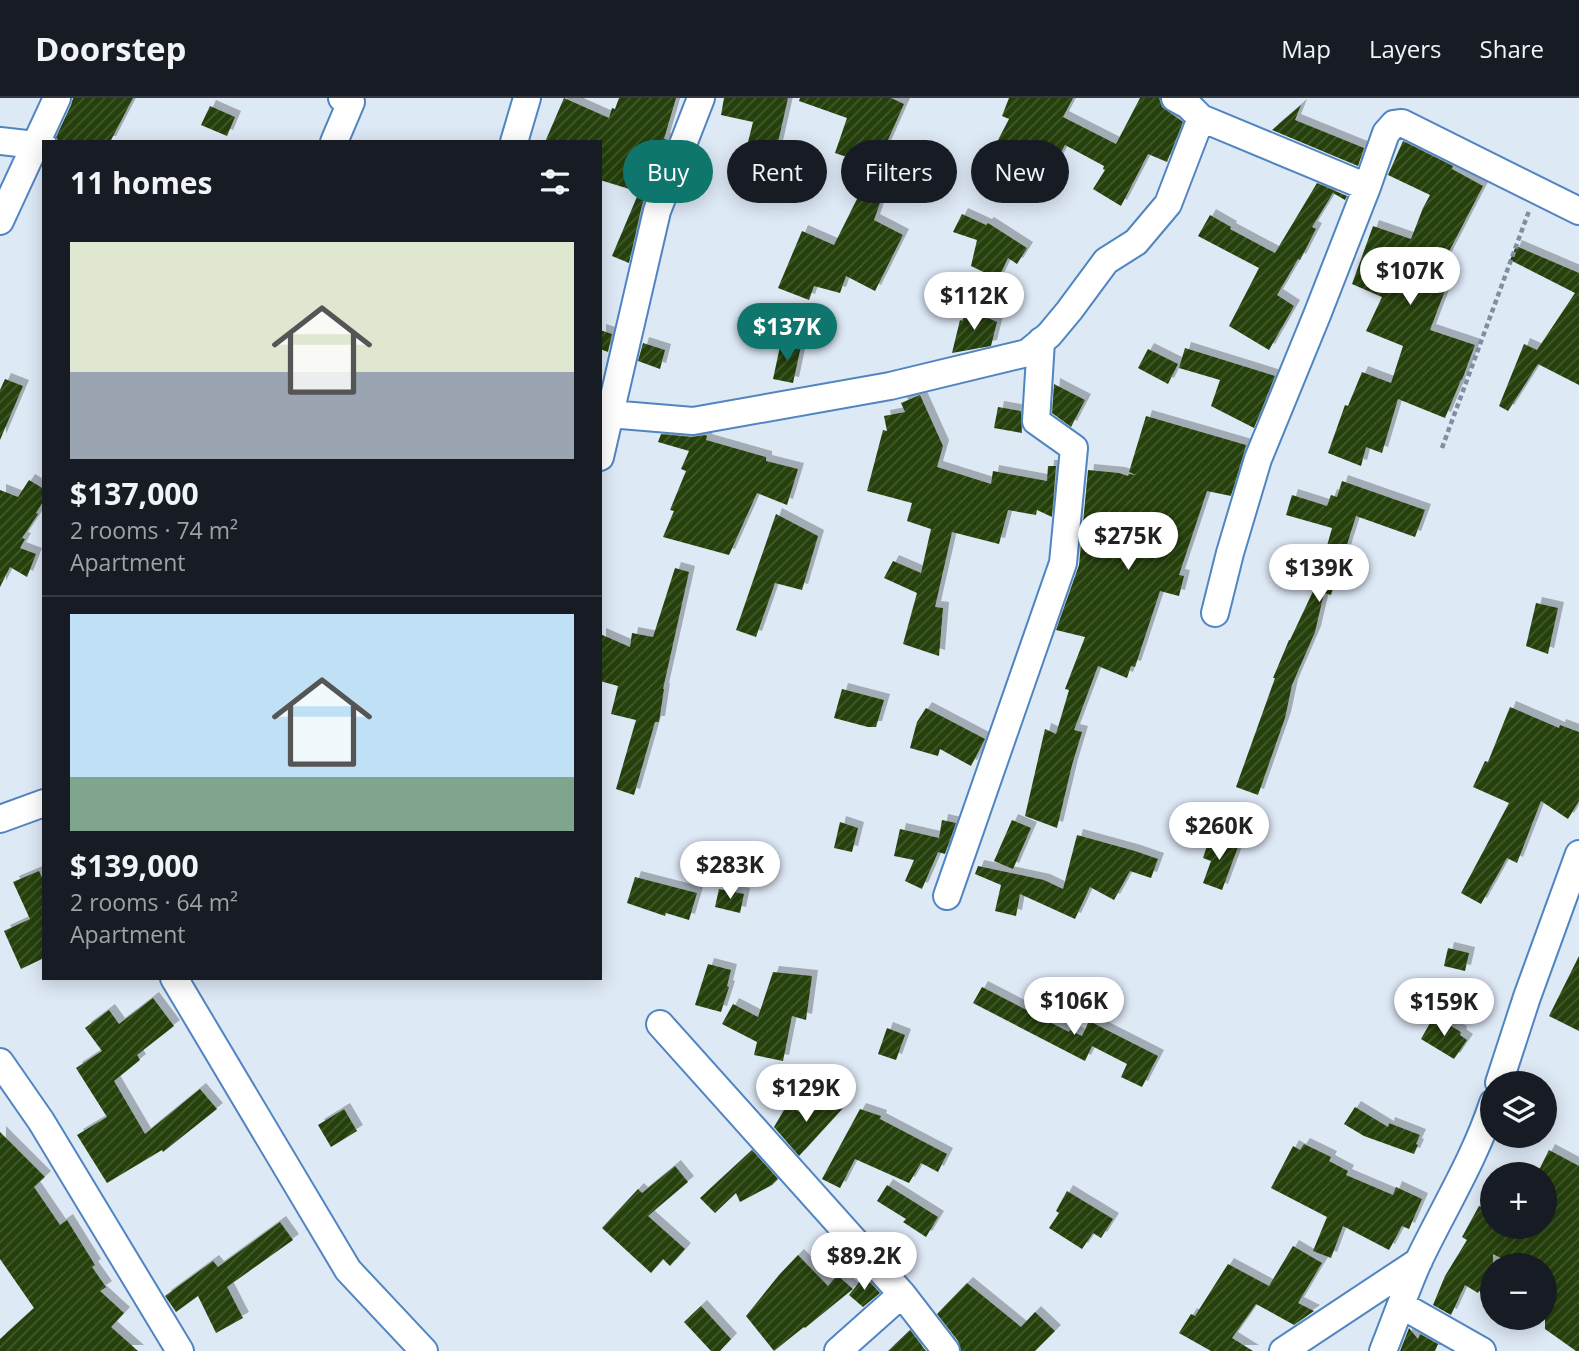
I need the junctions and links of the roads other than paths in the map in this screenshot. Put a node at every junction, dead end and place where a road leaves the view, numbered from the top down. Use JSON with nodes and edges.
{"nodes":[{"id":1,"x":57,"y":98,"type":"edge"},
{"id":2,"x":342,"y":98,"type":"edge"},
{"id":3,"x":527,"y":98,"type":"edge"},
{"id":4,"x":701,"y":98,"type":"edge"},
{"id":5,"x":1175,"y":98,"type":"edge"},
{"id":6,"x":1201,"y":118,"type":"junction"},
{"id":7,"x":335,"y":140,"type":"edge"},
{"id":8,"x":515,"y":140,"type":"edge"},
{"id":9,"x":0,"y":141,"type":"edge"},
{"id":10,"x":40,"y":145,"type":"edge"},
{"id":11,"x":1367,"y":187,"type":"junction"},
{"id":12,"x":1579,"y":211,"type":"edge"},
{"id":13,"x":0,"y":221,"type":"edge"},
{"id":14,"x":1041,"y":341,"type":"junction"},
{"id":15,"x":609,"y":414,"type":"junction"},
{"id":16,"x":602,"y":447,"type":"edge"},
{"id":17,"x":1215,"y":613,"type":"dead end"},
{"id":18,"x":42,"y":804,"type":"edge"},
{"id":19,"x":0,"y":819,"type":"edge"},
{"id":20,"x":1579,"y":854,"type":"edge"},
{"id":21,"x":947,"y":896,"type":"dead end"},
{"id":22,"x":175,"y":980,"type":"edge"},
{"id":23,"x":660,"y":1024,"type":"dead end"},
{"id":24,"x":0,"y":1062,"type":"edge"},
{"id":25,"x":1503,"y":1071,"type":"edge"},
{"id":26,"x":1480,"y":1136,"type":"edge"},
{"id":27,"x":1419,"y":1261,"type":"junction"},
{"id":28,"x":902,"y":1294,"type":"junction"},
{"id":29,"x":1401,"y":1305,"type":"junction"},
{"id":30,"x":180,"y":1351,"type":"edge"},
{"id":31,"x":424,"y":1351,"type":"edge"},
{"id":32,"x":838,"y":1351,"type":"edge"},
{"id":33,"x":946,"y":1351,"type":"edge"},
{"id":34,"x":1283,"y":1351,"type":"edge"},
{"id":35,"x":1383,"y":1351,"type":"edge"},
{"id":36,"x":1482,"y":1351,"type":"edge"}],
"edges":[{"from":1,"to":10,"type":"street"},
{"from":2,"to":7,"type":"street"},
{"from":3,"to":8,"type":"street"},
{"from":4,"to":15,"type":"street"},
{"from":5,"to":6,"type":"street"},
{"from":6,"to":11,"type":"street"},
{"from":6,"to":14,"type":"street"},
{"from":9,"to":10,"type":"street"},
{"from":10,"to":13,"type":"street"},
{"from":11,"to":12,"type":"street"},
{"from":11,"to":17,"type":"street"},
{"from":14,"to":15,"type":"street"},
{"from":14,"to":21,"type":"street"},
{"from":15,"to":16,"type":"street"},
{"from":18,"to":19,"type":"street"},
{"from":20,"to":25,"type":"street"},
{"from":22,"to":31,"type":"street"},
{"from":23,"to":28,"type":"street"},
{"from":24,"to":30,"type":"street"},
{"from":26,"to":27,"type":"street"},
{"from":27,"to":29,"type":"street"},
{"from":27,"to":34,"type":"street"},
{"from":28,"to":32,"type":"street"},
{"from":28,"to":33,"type":"street"},
{"from":29,"to":35,"type":"street"},
{"from":29,"to":36,"type":"street"}]}
